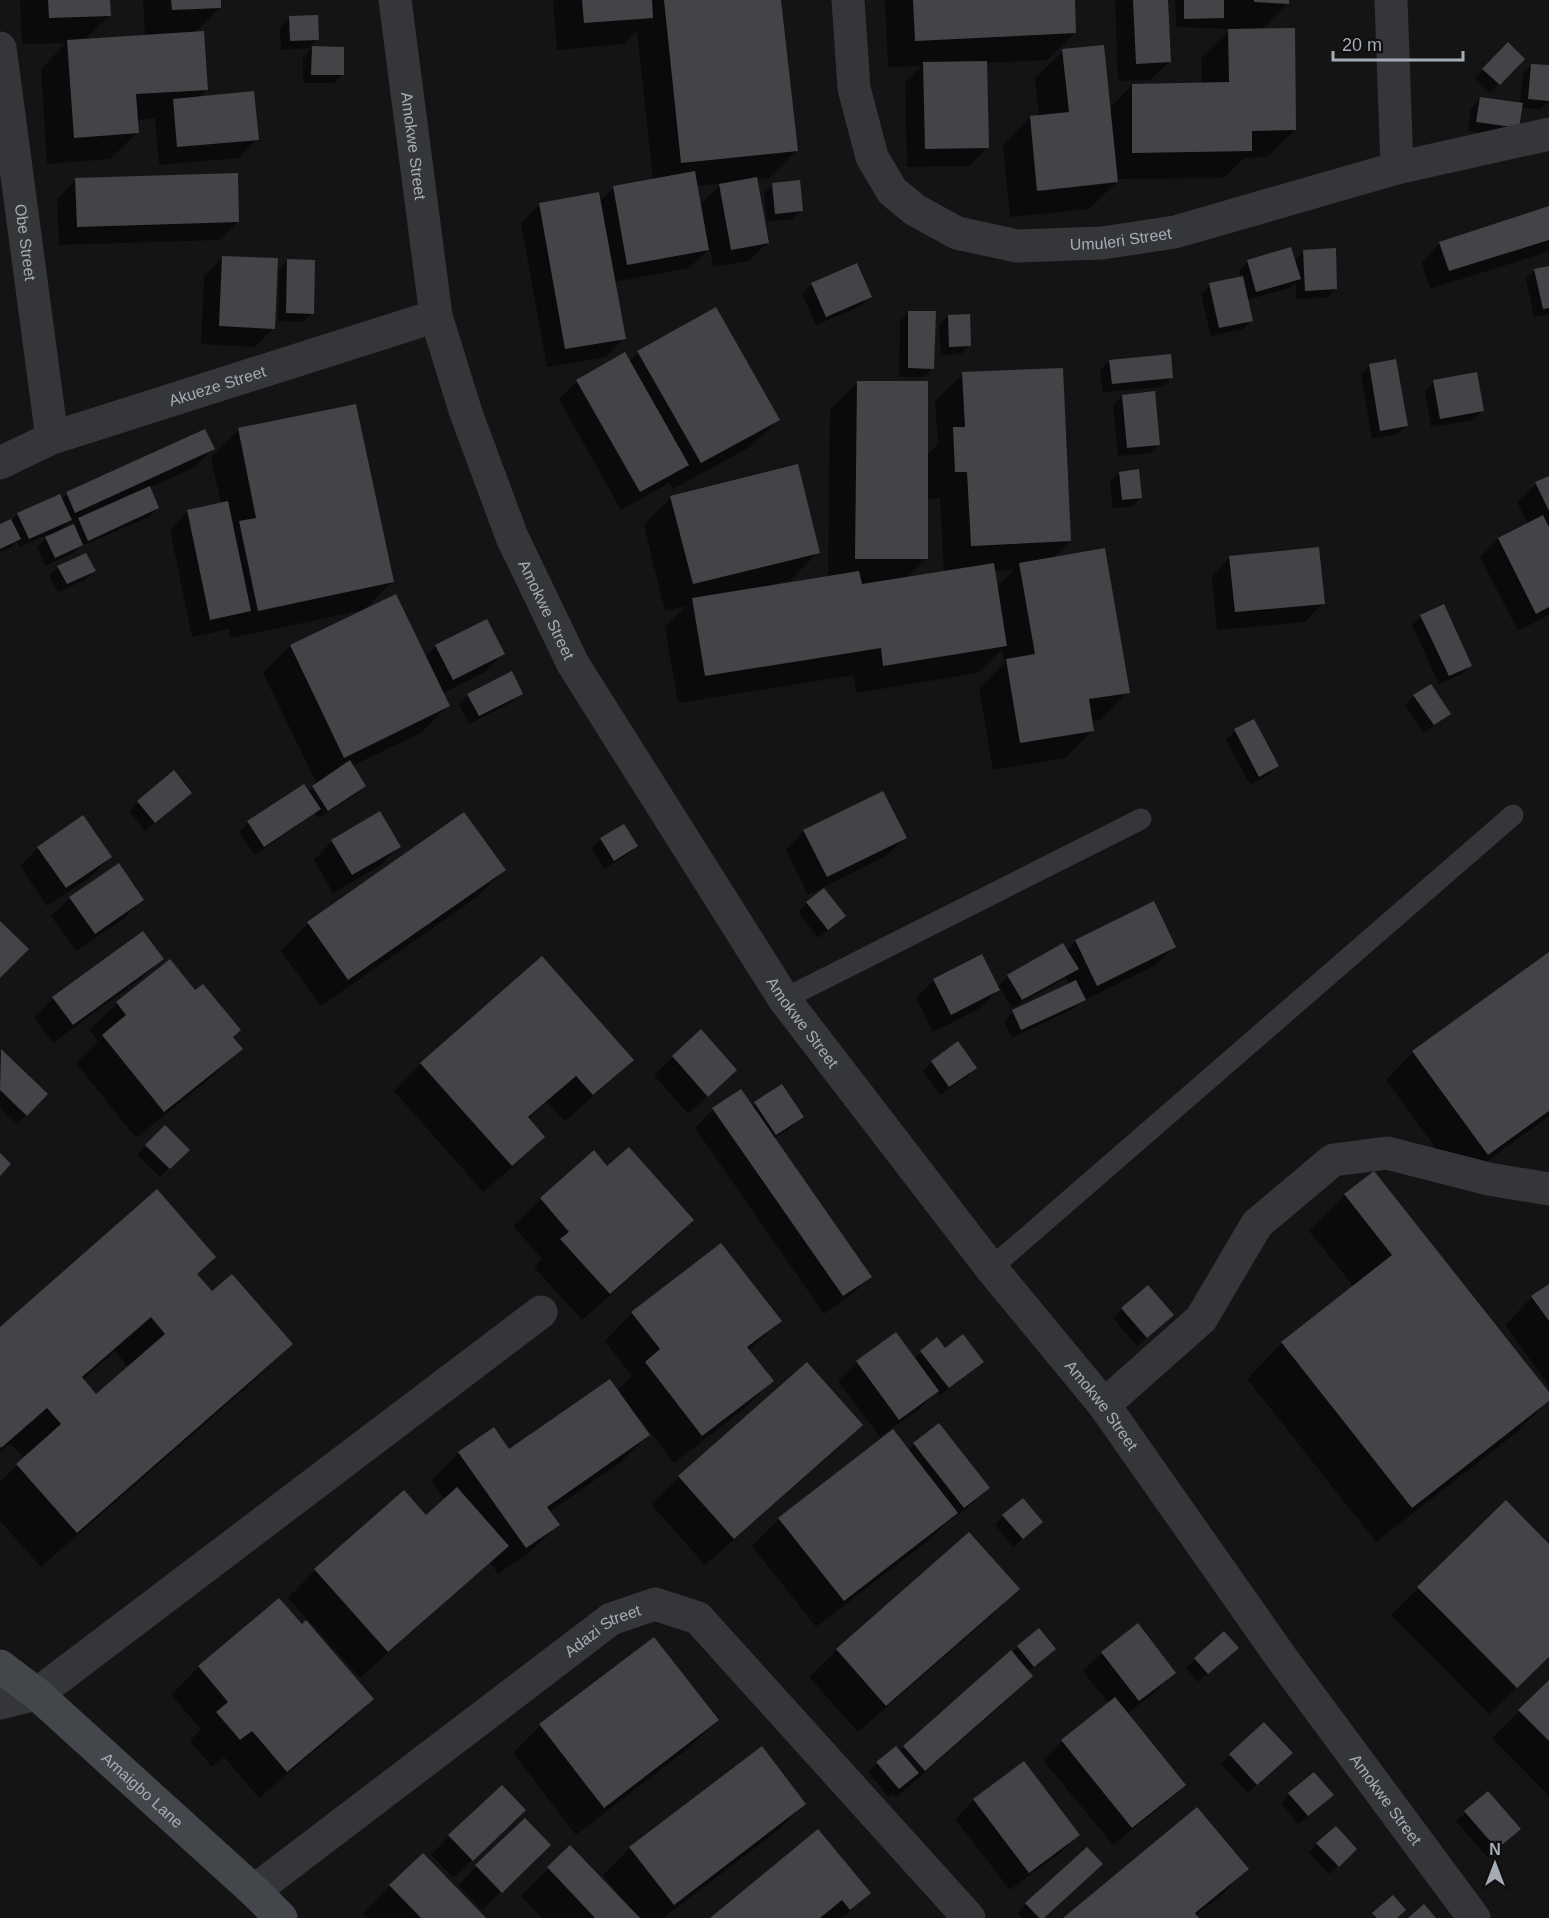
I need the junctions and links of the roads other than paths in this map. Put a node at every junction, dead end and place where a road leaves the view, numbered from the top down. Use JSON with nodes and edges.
{"nodes":[{"id":1,"x":395,"y":0,"type":"edge"},
{"id":2,"x":848,"y":0,"type":"edge"},
{"id":3,"x":1391,"y":0,"type":"edge"},
{"id":4,"x":0,"y":48,"type":"edge"},
{"id":5,"x":1549,"y":134,"type":"edge"},
{"id":6,"x":1397,"y":168,"type":"junction"},
{"id":7,"x":436,"y":316,"type":"junction"},
{"id":8,"x":52,"y":438,"type":"junction"},
{"id":9,"x":0,"y":463,"type":"edge"},
{"id":10,"x":1513,"y":815,"type":"dead end"},
{"id":11,"x":1141,"y":819,"type":"dead end"},
{"id":12,"x":784,"y":999,"type":"junction"},
{"id":13,"x":1549,"y":1189,"type":"edge"},
{"id":14,"x":991,"y":1268,"type":"junction"},
{"id":15,"x":541,"y":1312,"type":"dead end"},
{"id":16,"x":1104,"y":1405,"type":"junction"},
{"id":17,"x":0,"y":1666,"type":"edge"},
{"id":18,"x":37,"y":1694,"type":"junction"},
{"id":19,"x":0,"y":1703,"type":"edge"},
{"id":20,"x":254,"y":1891,"type":"junction"},
{"id":21,"x":281,"y":1918,"type":"edge"},
{"id":22,"x":969,"y":1918,"type":"edge"},
{"id":23,"x":1474,"y":1918,"type":"edge"}],
"edges":[{"from":1,"to":7,"type":"street","name":"Amokwe Street"},
{"from":2,"to":6,"type":"street","name":"Umuleri Street"},
{"from":3,"to":6,"type":"street"},
{"from":4,"to":8,"type":"street","name":"Obe Street"},
{"from":5,"to":6,"type":"street","name":"Umuleri Street"},
{"from":7,"to":8,"type":"street","name":"Akueze Street"},
{"from":7,"to":12,"type":"street","name":"Amokwe Street"},
{"from":8,"to":9,"type":"street","name":"Akueze Street"},
{"from":10,"to":14,"type":"lane"},
{"from":11,"to":12,"type":"lane"},
{"from":12,"to":14,"type":"street","name":"Amokwe Street"},
{"from":13,"to":16,"type":"street"},
{"from":14,"to":16,"type":"street","name":"Amokwe Street"},
{"from":15,"to":18,"type":"street"},
{"from":16,"to":23,"type":"street","name":"Amokwe Street"},
{"from":17,"to":18,"type":"main road","name":"Amaigbo Lane"},
{"from":18,"to":19,"type":"street"},
{"from":18,"to":20,"type":"main road","name":"Amaigbo Lane"},
{"from":20,"to":21,"type":"main road","name":"Amaigbo Lane"},
{"from":20,"to":22,"type":"street","name":"Adazi Street"}]}
